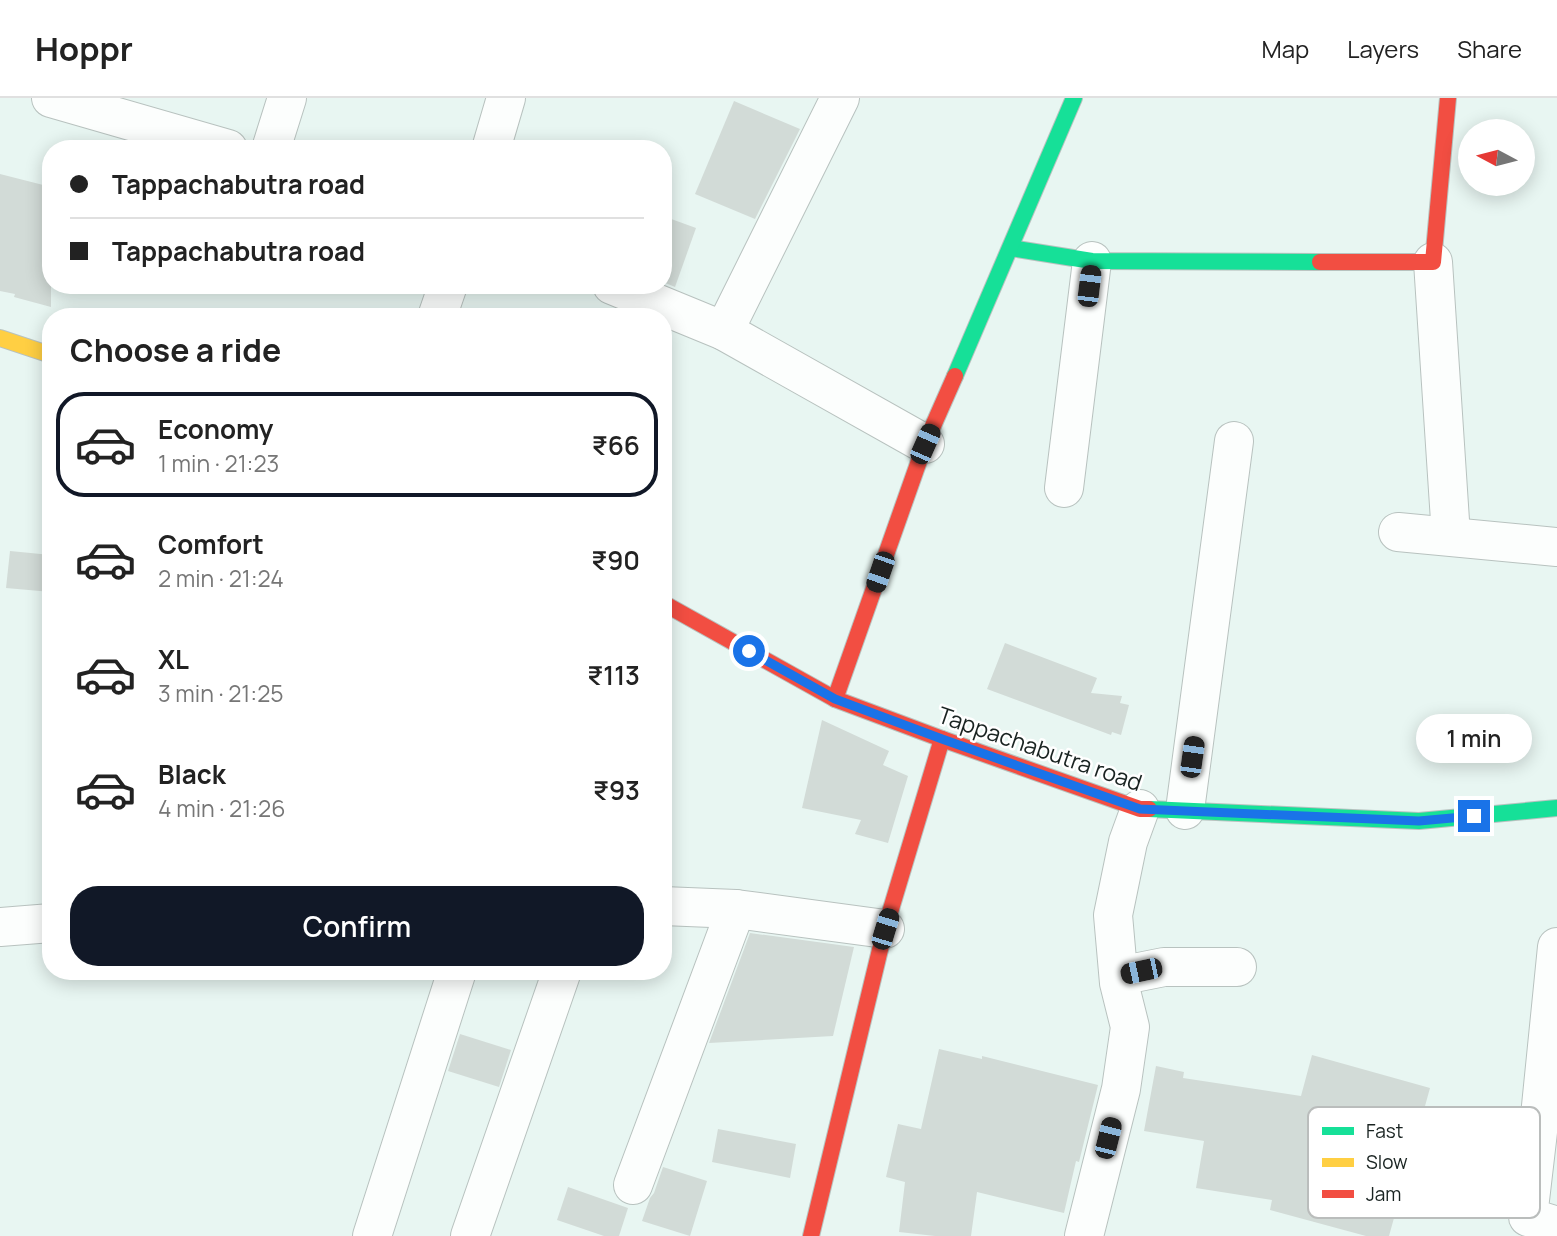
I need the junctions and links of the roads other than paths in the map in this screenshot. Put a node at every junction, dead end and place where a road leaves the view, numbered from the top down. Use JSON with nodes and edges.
{"nodes":[{"id":1,"x":51,"y":98,"type":"edge"},
{"id":2,"x":287,"y":98,"type":"edge"},
{"id":3,"x":506,"y":98,"type":"edge"},
{"id":4,"x":840,"y":98,"type":"edge"},
{"id":5,"x":1074,"y":98,"type":"edge"},
{"id":6,"x":1448,"y":98,"type":"edge"},
{"id":7,"x":197,"y":140,"type":"edge"},
{"id":8,"x":274,"y":140,"type":"edge"},
{"id":9,"x":494,"y":140,"type":"edge"},
{"id":10,"x":1011,"y":248,"type":"junction"},
{"id":11,"x":1092,"y":261,"type":"junction"},
{"id":12,"x":1433,"y":262,"type":"junction"},
{"id":13,"x":634,"y":294,"type":"edge"},
{"id":14,"x":668,"y":308,"type":"edge"},
{"id":15,"x":672,"y":310,"type":"edge"},
{"id":16,"x":724,"y":331,"type":"junction"},
{"id":17,"x":0,"y":338,"type":"edge"},
{"id":18,"x":42,"y":352,"type":"edge"},
{"id":19,"x":1234,"y":441,"type":"dead end"},
{"id":20,"x":925,"y":444,"type":"junction"},
{"id":21,"x":1064,"y":488,"type":"dead end"},
{"id":22,"x":1398,"y":532,"type":"dead end"},
{"id":23,"x":1451,"y":536,"type":"junction"},
{"id":24,"x":1557,"y":547,"type":"edge"},
{"id":25,"x":672,"y":608,"type":"edge"},
{"id":26,"x":835,"y":699,"type":"junction"},
{"id":27,"x":942,"y":739,"type":"junction"},
{"id":28,"x":1557,"y":808,"type":"edge"},
{"id":29,"x":1140,"y":809,"type":"junction"},
{"id":30,"x":1185,"y":810,"type":"junction"},
{"id":31,"x":672,"y":906,"type":"edge"},
{"id":32,"x":736,"y":909,"type":"junction"},
{"id":33,"x":42,"y":924,"type":"edge"},
{"id":34,"x":0,"y":928,"type":"edge"},
{"id":35,"x":885,"y":929,"type":"junction"},
{"id":36,"x":1557,"y":947,"type":"edge"},
{"id":37,"x":1237,"y":967,"type":"dead end"},
{"id":38,"x":1119,"y":976,"type":"junction"},
{"id":39,"x":454,"y":980,"type":"edge"},
{"id":40,"x":559,"y":980,"type":"edge"},
{"id":41,"x":1549,"y":1107,"type":"edge"},
{"id":42,"x":1540,"y":1154,"type":"edge"},
{"id":43,"x":632,"y":1185,"type":"dead end"},
{"id":44,"x":1531,"y":1218,"type":"edge"},
{"id":45,"x":1557,"y":1226,"type":"edge"},
{"id":46,"x":372,"y":1236,"type":"edge"},
{"id":47,"x":470,"y":1236,"type":"edge"},
{"id":48,"x":811,"y":1236,"type":"edge"},
{"id":49,"x":1084,"y":1236,"type":"edge"}],
"edges":[{"from":1,"to":7,"type":"street"},
{"from":2,"to":8,"type":"street"},
{"from":3,"to":9,"type":"street"},
{"from":4,"to":16,"type":"street"},
{"from":5,"to":10,"type":"street"},
{"from":6,"to":12,"type":"street"},
{"from":10,"to":11,"type":"street"},
{"from":10,"to":20,"type":"street"},
{"from":11,"to":12,"type":"street"},
{"from":11,"to":21,"type":"street"},
{"from":12,"to":23,"type":"street"},
{"from":13,"to":14,"type":"street"},
{"from":15,"to":16,"type":"street"},
{"from":16,"to":20,"type":"street"},
{"from":17,"to":18,"type":"street"},
{"from":19,"to":30,"type":"street"},
{"from":20,"to":26,"type":"street"},
{"from":22,"to":23,"type":"street"},
{"from":23,"to":24,"type":"street"},
{"from":25,"to":26,"type":"street","name":"Tappachabutra road"},
{"from":26,"to":27,"type":"street","name":"Tappachabutra road"},
{"from":27,"to":29,"type":"street","name":"Tappachabutra road"},
{"from":27,"to":35,"type":"street"},
{"from":28,"to":30,"type":"street","name":"Tappachabutra road"},
{"from":29,"to":30,"type":"street","name":"Tappachabutra road"},
{"from":29,"to":38,"type":"street"},
{"from":31,"to":32,"type":"street"},
{"from":32,"to":35,"type":"street"},
{"from":32,"to":43,"type":"street"},
{"from":33,"to":34,"type":"street"},
{"from":35,"to":48,"type":"street"},
{"from":36,"to":41,"type":"street"},
{"from":37,"to":38,"type":"street"},
{"from":38,"to":49,"type":"street"},
{"from":39,"to":46,"type":"street"},
{"from":40,"to":47,"type":"street"},
{"from":41,"to":42,"type":"street"},
{"from":44,"to":45,"type":"street"}]}
